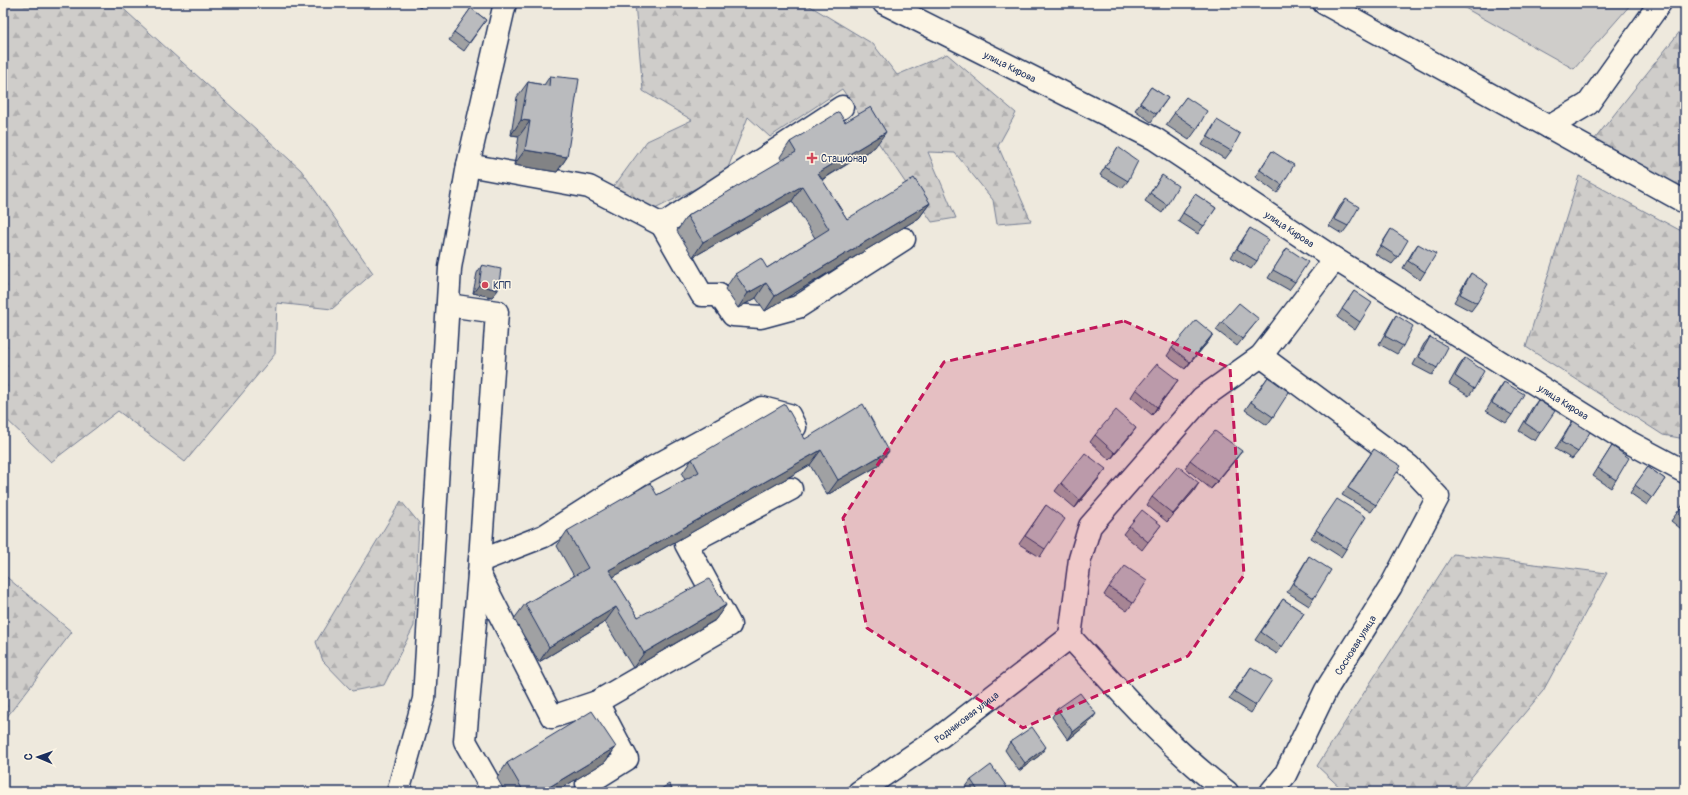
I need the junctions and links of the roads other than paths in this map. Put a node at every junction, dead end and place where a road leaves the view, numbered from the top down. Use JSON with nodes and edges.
{"nodes":[{"id":1,"x":884,"y":3,"type":"edge"},
{"id":2,"x":1324,"y":3,"type":"edge"},
{"id":3,"x":1660,"y":3,"type":"edge"},
{"id":4,"x":502,"y":5,"type":"edge"},
{"id":5,"x":842,"y":107,"type":"dead end"},
{"id":6,"x":1549,"y":127,"type":"junction"},
{"id":7,"x":468,"y":165,"type":"junction"},
{"id":8,"x":1685,"y":202,"type":"edge"},
{"id":9,"x":662,"y":225,"type":"junction"},
{"id":10,"x":904,"y":239,"type":"dead end"},
{"id":11,"x":1335,"y":259,"type":"junction"},
{"id":12,"x":448,"y":305,"type":"junction"},
{"id":13,"x":1261,"y":356,"type":"junction"},
{"id":14,"x":797,"y":429,"type":"edge"},
{"id":15,"x":1685,"y":472,"type":"edge"},
{"id":16,"x":791,"y":489,"type":"dead end"},
{"id":17,"x":480,"y":567,"type":"junction"},
{"id":18,"x":1070,"y":637,"type":"junction"},
{"id":19,"x":597,"y":702,"type":"junction"},
{"id":20,"x":584,"y":790,"type":"edge"},
{"id":21,"x":398,"y":792,"type":"edge"},
{"id":22,"x":494,"y":792,"type":"edge"},
{"id":23,"x":859,"y":792,"type":"edge"},
{"id":24,"x":1227,"y":792,"type":"edge"},
{"id":25,"x":1271,"y":792,"type":"edge"}],
"edges":[{"from":1,"to":11,"type":"street","name":"улица Кирова"},
{"from":2,"to":6,"type":"street"},
{"from":3,"to":6,"type":"street"},
{"from":4,"to":7,"type":"street"},
{"from":5,"to":9,"type":"street"},
{"from":6,"to":8,"type":"street"},
{"from":7,"to":9,"type":"street"},
{"from":7,"to":12,"type":"street"},
{"from":9,"to":10,"type":"street"},
{"from":11,"to":13,"type":"street"},
{"from":11,"to":15,"type":"street","name":"улица Кирова"},
{"from":12,"to":17,"type":"street"},
{"from":12,"to":21,"type":"street"},
{"from":13,"to":18,"type":"street"},
{"from":13,"to":25,"type":"street","name":"Сосновая улица"},
{"from":14,"to":17,"type":"street"},
{"from":16,"to":19,"type":"street"},
{"from":17,"to":19,"type":"street"},
{"from":17,"to":22,"type":"street"},
{"from":18,"to":23,"type":"street","name":"Родниковая улица"},
{"from":18,"to":24,"type":"street"},
{"from":19,"to":20,"type":"street"}]}
